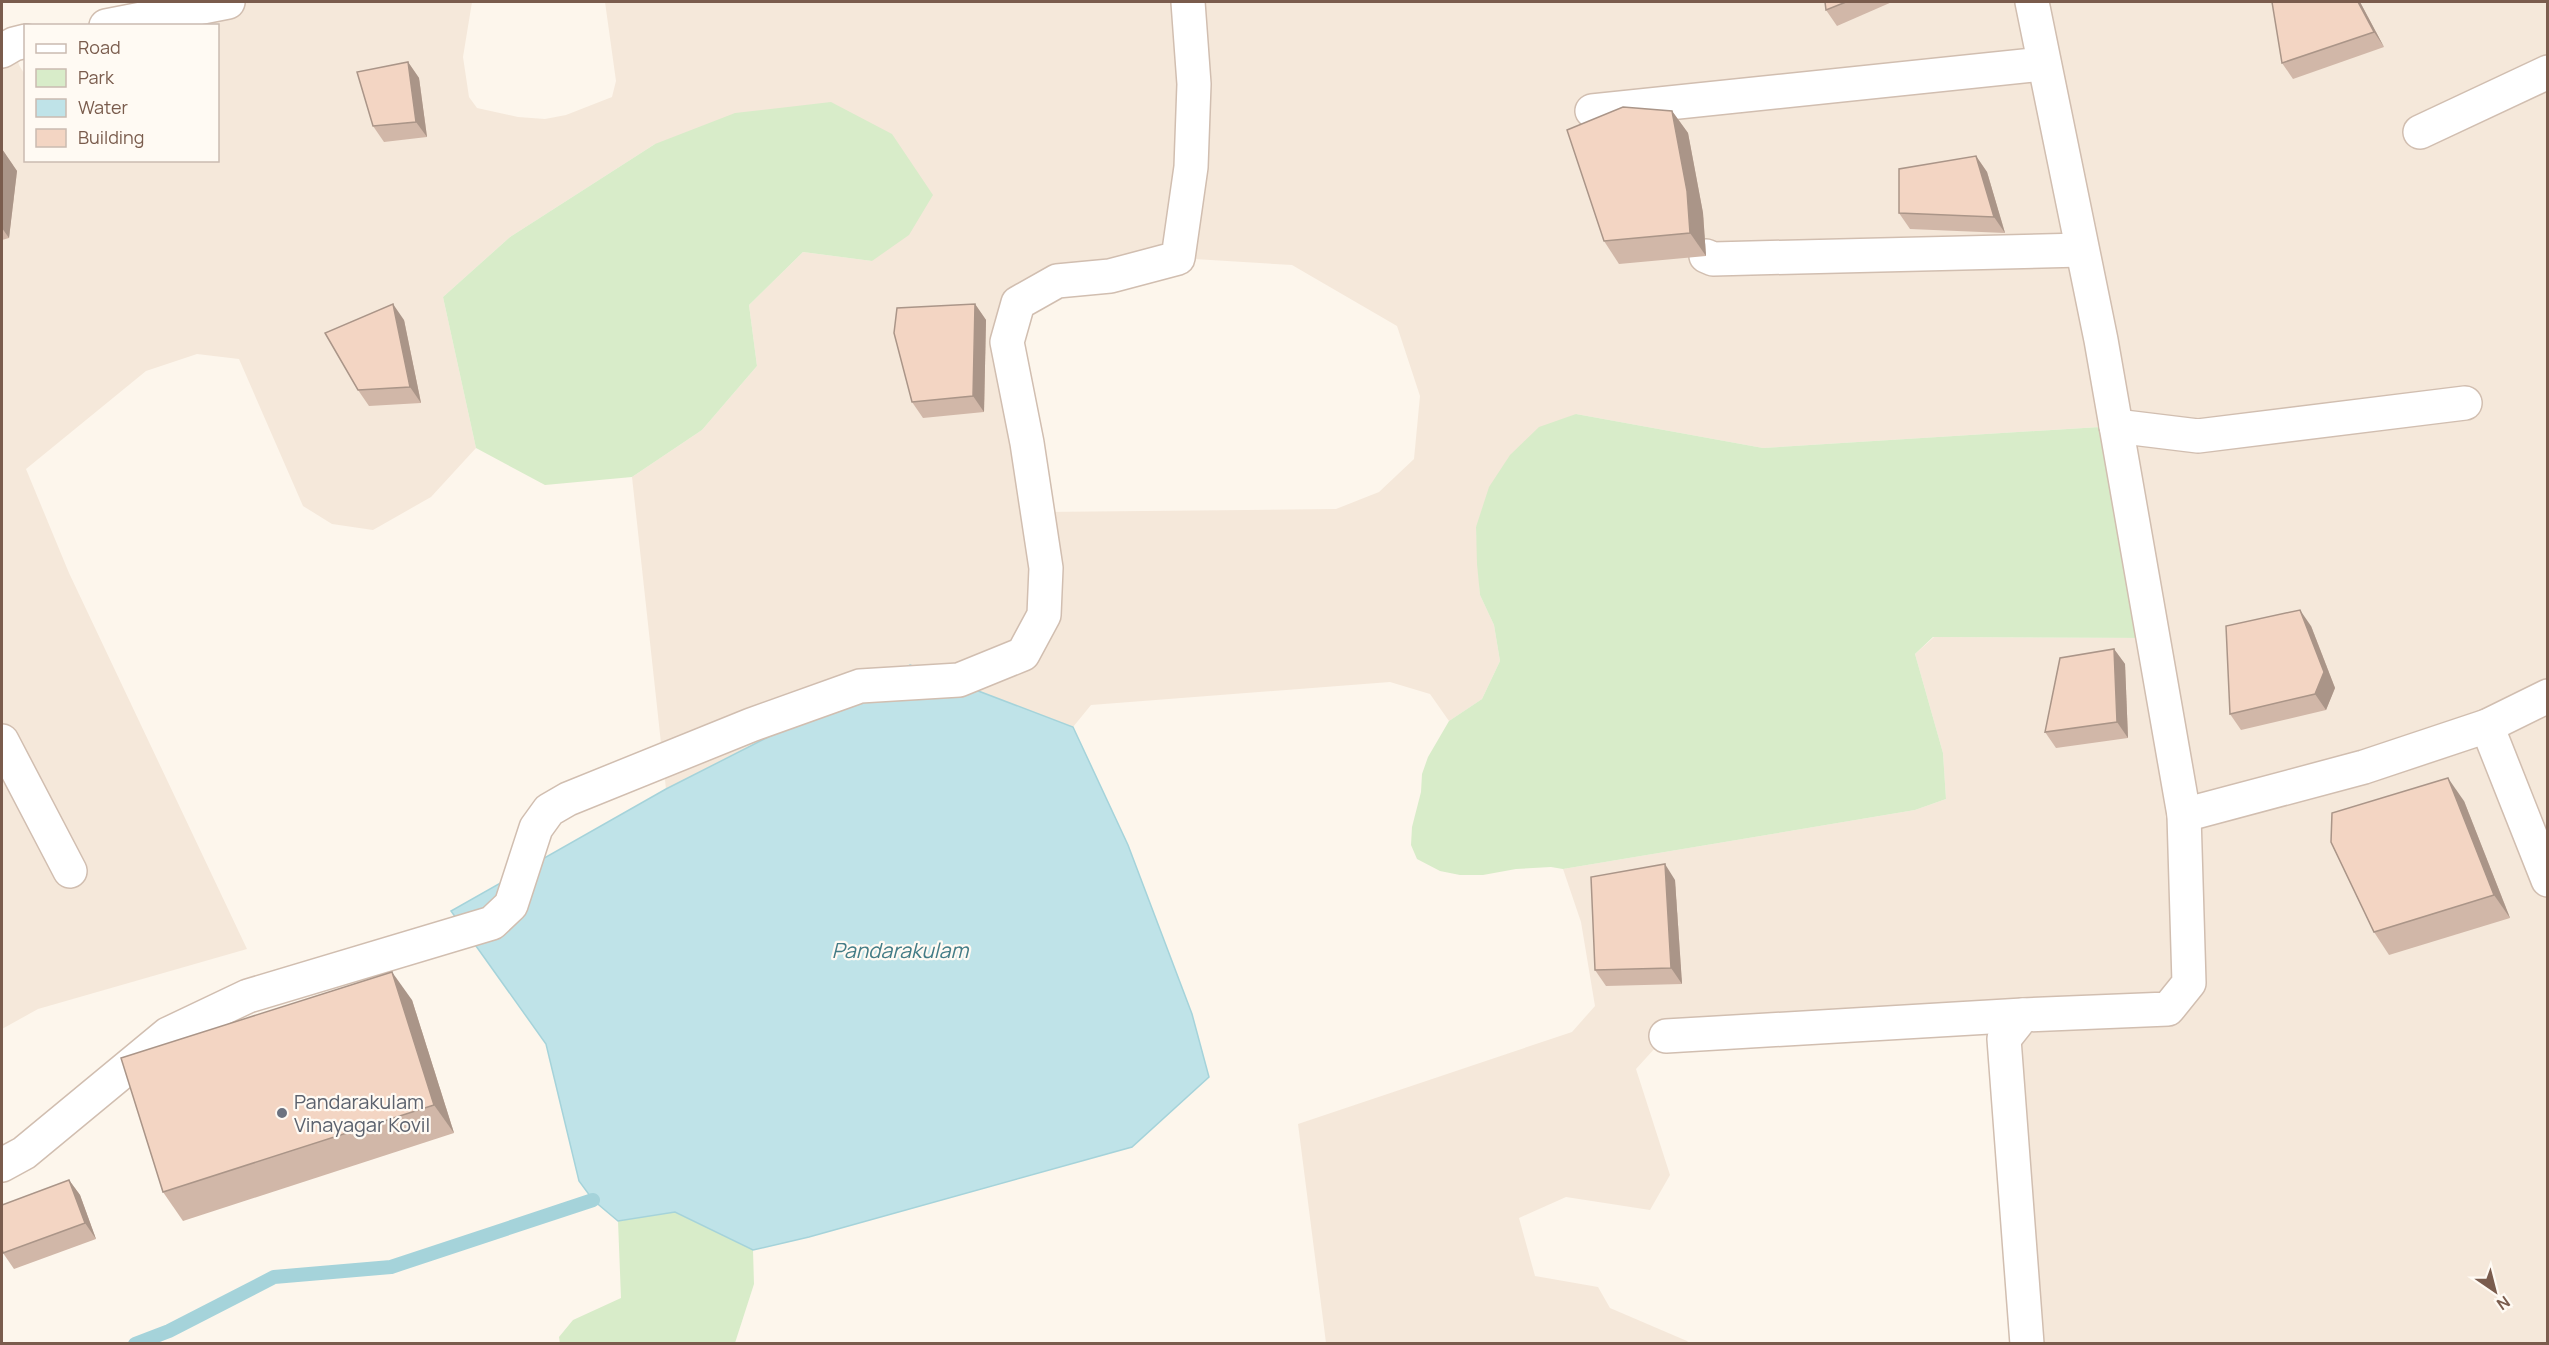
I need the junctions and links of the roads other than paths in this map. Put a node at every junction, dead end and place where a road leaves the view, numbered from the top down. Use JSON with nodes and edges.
{"nodes":[{"id":1,"x":228,"y":2,"type":"edge"},
{"id":2,"x":1188,"y":2,"type":"edge"},
{"id":3,"x":2032,"y":2,"type":"edge"},
{"id":4,"x":116,"y":24,"type":"edge"},
{"id":5,"x":24,"y":42,"type":"edge"},
{"id":6,"x":2,"y":51,"type":"edge"},
{"id":7,"x":2043,"y":64,"type":"junction"},
{"id":8,"x":2547,"y":72,"type":"edge"},
{"id":9,"x":1592,"y":111,"type":"dead end"},
{"id":10,"x":2420,"y":132,"type":"dead end"},
{"id":11,"x":2082,"y":250,"type":"junction"},
{"id":12,"x":1706,"y":256,"type":"dead end"},
{"id":13,"x":2465,"y":404,"type":"dead end"},
{"id":14,"x":2116,"y":426,"type":"junction"},
{"id":15,"x":2547,"y":696,"type":"edge"},
{"id":16,"x":2487,"y":726,"type":"junction"},
{"id":17,"x":2,"y":741,"type":"edge"},
{"id":18,"x":2184,"y":815,"type":"junction"},
{"id":19,"x":70,"y":871,"type":"dead end"},
{"id":20,"x":2547,"y":880,"type":"edge"},
{"id":21,"x":2023,"y":1015,"type":"junction"},
{"id":22,"x":1666,"y":1036,"type":"dead end"},
{"id":23,"x":2,"y":1166,"type":"edge"},
{"id":24,"x":2027,"y":1344,"type":"edge"}],
"edges":[{"from":1,"to":4,"type":"street"},
{"from":2,"to":23,"type":"street"},
{"from":3,"to":7,"type":"street"},
{"from":5,"to":6,"type":"street"},
{"from":7,"to":9,"type":"street"},
{"from":7,"to":11,"type":"street"},
{"from":8,"to":10,"type":"street"},
{"from":11,"to":12,"type":"street"},
{"from":11,"to":14,"type":"street"},
{"from":13,"to":14,"type":"street"},
{"from":14,"to":18,"type":"street"},
{"from":15,"to":16,"type":"street"},
{"from":16,"to":18,"type":"street"},
{"from":16,"to":20,"type":"street"},
{"from":17,"to":19,"type":"street"},
{"from":18,"to":21,"type":"street"},
{"from":21,"to":22,"type":"street"},
{"from":21,"to":24,"type":"street"}]}
